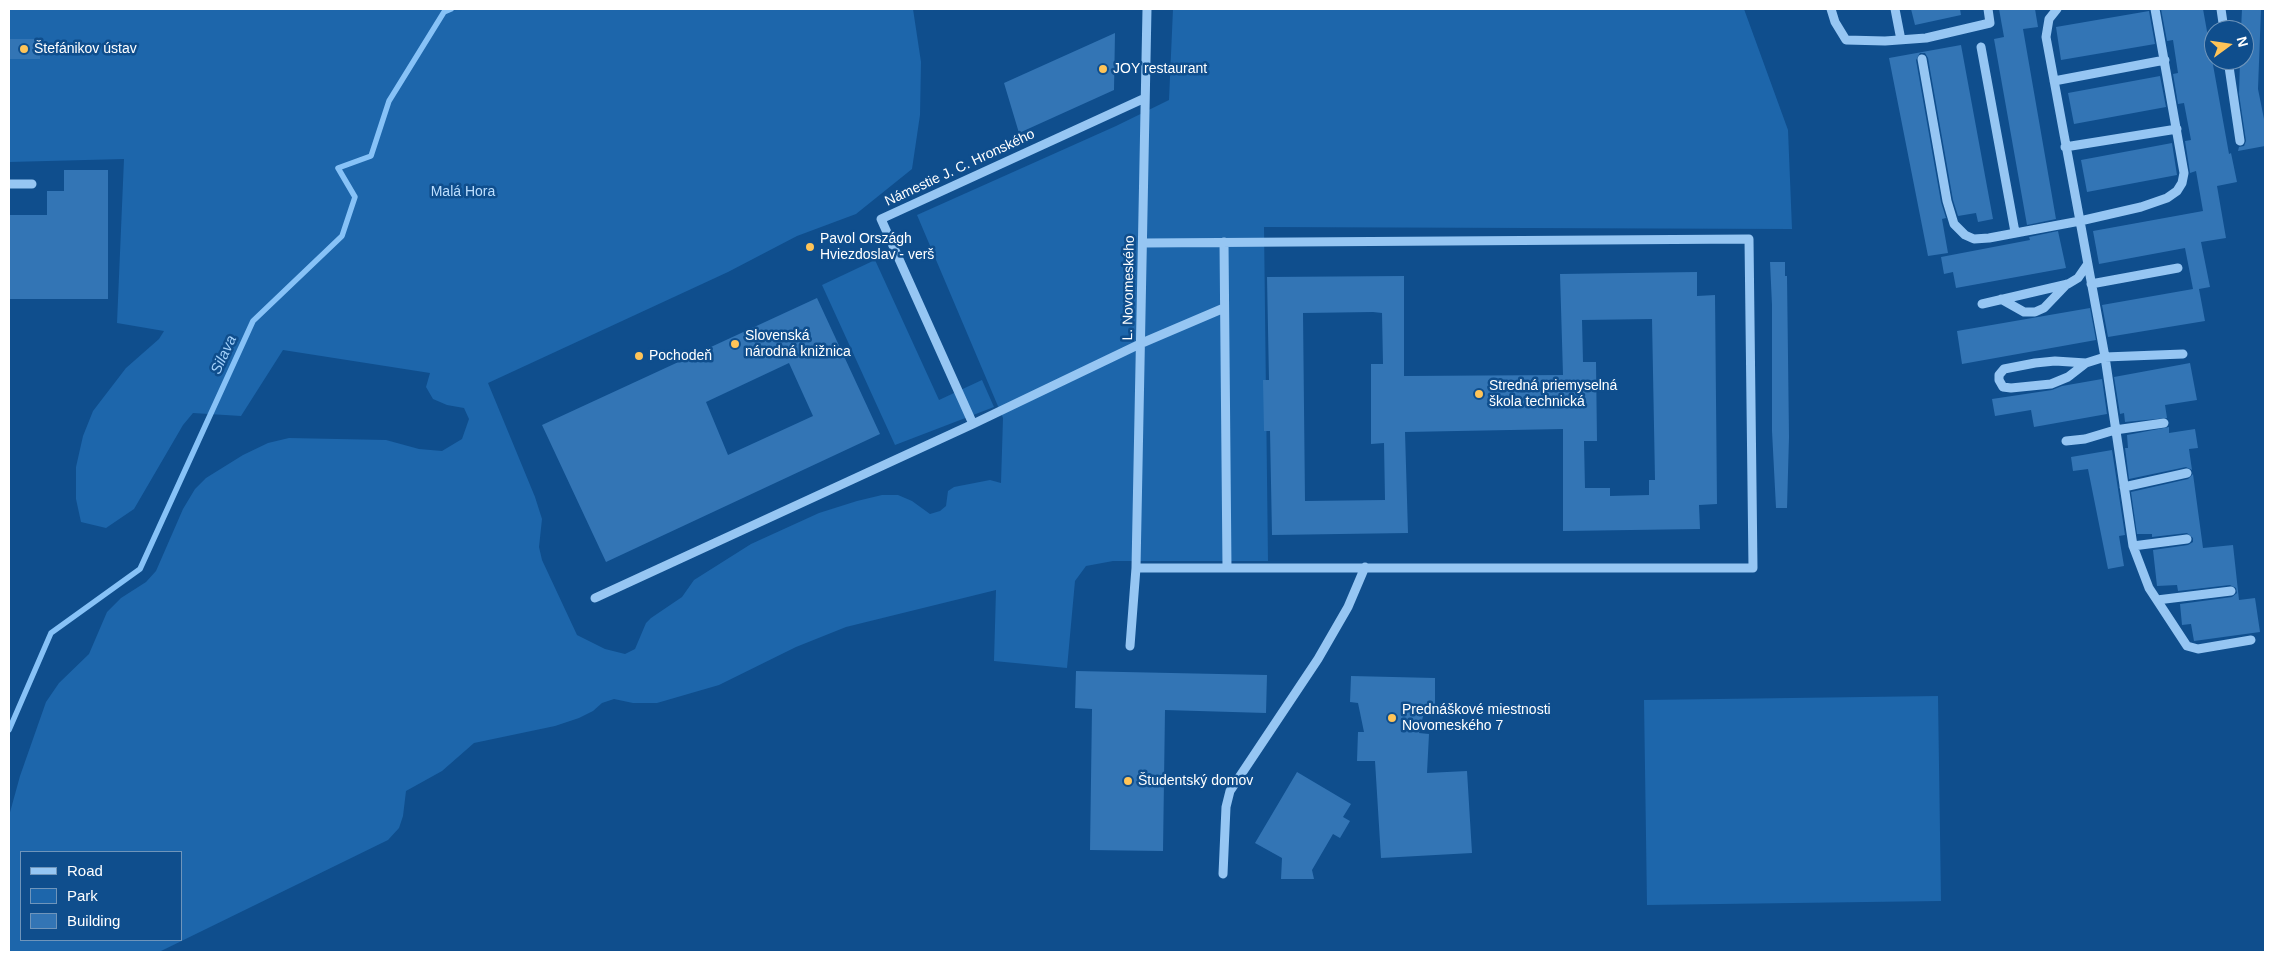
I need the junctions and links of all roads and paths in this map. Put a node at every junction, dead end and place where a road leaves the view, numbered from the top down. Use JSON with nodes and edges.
{"nodes":[{"id":1,"x":1147,"y":9,"type":"edge"},
{"id":2,"x":1831,"y":9,"type":"edge"},
{"id":3,"x":1896,"y":9,"type":"edge"},
{"id":4,"x":1988,"y":9,"type":"edge"},
{"id":5,"x":2057,"y":9,"type":"edge"},
{"id":6,"x":2155,"y":9,"type":"edge"},
{"id":7,"x":1902,"y":40,"type":"junction"},
{"id":8,"x":1981,"y":46,"type":"dead end"},
{"id":9,"x":1922,"y":59,"type":"dead end"},
{"id":10,"x":2165,"y":60,"type":"junction"},
{"id":11,"x":2229,"y":70,"type":"edge"},
{"id":12,"x":2054,"y":81,"type":"junction"},
{"id":13,"x":1145,"y":98,"type":"junction"},
{"id":14,"x":2176,"y":129,"type":"junction"},
{"id":15,"x":2240,"y":141,"type":"dead end"},
{"id":16,"x":2065,"y":147,"type":"junction"},
{"id":17,"x":9,"y":184,"type":"edge"},
{"id":18,"x":32,"y":184,"type":"dead end"},
{"id":19,"x":2080,"y":221,"type":"junction"},
{"id":20,"x":2015,"y":232,"type":"junction"},
{"id":21,"x":1224,"y":242,"type":"junction"},
{"id":22,"x":1144,"y":243,"type":"junction"},
{"id":23,"x":2087,"y":265,"type":"junction"},
{"id":24,"x":2178,"y":268,"type":"dead end"},
{"id":25,"x":2068,"y":284,"type":"junction"},
{"id":26,"x":2091,"y":284,"type":"junction"},
{"id":27,"x":2001,"y":299,"type":"junction"},
{"id":28,"x":1982,"y":304,"type":"dead end"},
{"id":29,"x":1224,"y":308,"type":"junction"},
{"id":30,"x":1142,"y":343,"type":"junction"},
{"id":31,"x":2183,"y":354,"type":"dead end"},
{"id":32,"x":2105,"y":357,"type":"junction"},
{"id":33,"x":2086,"y":363,"type":"junction"},
{"id":34,"x":2164,"y":423,"type":"dead end"},
{"id":35,"x":973,"y":424,"type":"junction"},
{"id":36,"x":2115,"y":430,"type":"junction"},
{"id":37,"x":2066,"y":441,"type":"dead end"},
{"id":38,"x":2187,"y":473,"type":"dead end"},
{"id":39,"x":2124,"y":487,"type":"junction"},
{"id":40,"x":2187,"y":539,"type":"dead end"},
{"id":41,"x":2133,"y":546,"type":"junction"},
{"id":42,"x":1365,"y":567,"type":"junction"},
{"id":43,"x":1136,"y":568,"type":"junction"},
{"id":44,"x":1227,"y":568,"type":"junction"},
{"id":45,"x":2231,"y":591,"type":"dead end"},
{"id":46,"x":595,"y":598,"type":"dead end"},
{"id":47,"x":2157,"y":600,"type":"junction"},
{"id":48,"x":2251,"y":640,"type":"dead end"},
{"id":49,"x":1130,"y":646,"type":"dead end"},
{"id":50,"x":1223,"y":874,"type":"dead end"}],
"edges":[{"from":1,"to":13,"type":"street","name":"L. Novomeského"},
{"from":2,"to":7,"type":"street"},
{"from":3,"to":7,"type":"street"},
{"from":4,"to":7,"type":"street"},
{"from":5,"to":12,"type":"street"},
{"from":6,"to":10,"type":"street"},
{"from":8,"to":20,"type":"street"},
{"from":9,"to":20,"type":"street"},
{"from":10,"to":12,"type":"street"},
{"from":10,"to":14,"type":"street"},
{"from":11,"to":15,"type":"street"},
{"from":12,"to":16,"type":"street"},
{"from":13,"to":22,"type":"street","name":"L. Novomeského"},
{"from":13,"to":35,"type":"street","name":"Námestie J. C. Hronského"},
{"from":14,"to":16,"type":"street"},
{"from":14,"to":19,"type":"street"},
{"from":16,"to":19,"type":"street"},
{"from":17,"to":18,"type":"street"},
{"from":19,"to":20,"type":"street"},
{"from":19,"to":23,"type":"street"},
{"from":21,"to":22,"type":"street"},
{"from":21,"to":29,"type":"street"},
{"from":21,"to":42,"type":"street"},
{"from":22,"to":30,"type":"street","name":"L. Novomeského"},
{"from":23,"to":25,"type":"street"},
{"from":23,"to":26,"type":"street"},
{"from":24,"to":26,"type":"street"},
{"from":25,"to":27,"type":"street"},
{"from":25,"to":27,"type":"street"},
{"from":26,"to":32,"type":"street"},
{"from":27,"to":28,"type":"street"},
{"from":29,"to":30,"type":"street"},
{"from":29,"to":44,"type":"street"},
{"from":30,"to":35,"type":"street"},
{"from":30,"to":43,"type":"street","name":"L. Novomeského"},
{"from":31,"to":32,"type":"street"},
{"from":32,"to":33,"type":"street"},
{"from":32,"to":36,"type":"street"},
{"from":33,"to":33,"type":"street"},
{"from":34,"to":36,"type":"street"},
{"from":35,"to":46,"type":"street"},
{"from":36,"to":37,"type":"street"},
{"from":36,"to":39,"type":"street"},
{"from":38,"to":39,"type":"street"},
{"from":39,"to":41,"type":"street"},
{"from":40,"to":41,"type":"street"},
{"from":41,"to":47,"type":"street"},
{"from":42,"to":44,"type":"street"},
{"from":42,"to":50,"type":"street"},
{"from":43,"to":44,"type":"street"},
{"from":43,"to":49,"type":"street","name":"L. Novomeského"},
{"from":45,"to":47,"type":"street"},
{"from":47,"to":48,"type":"street"}]}
